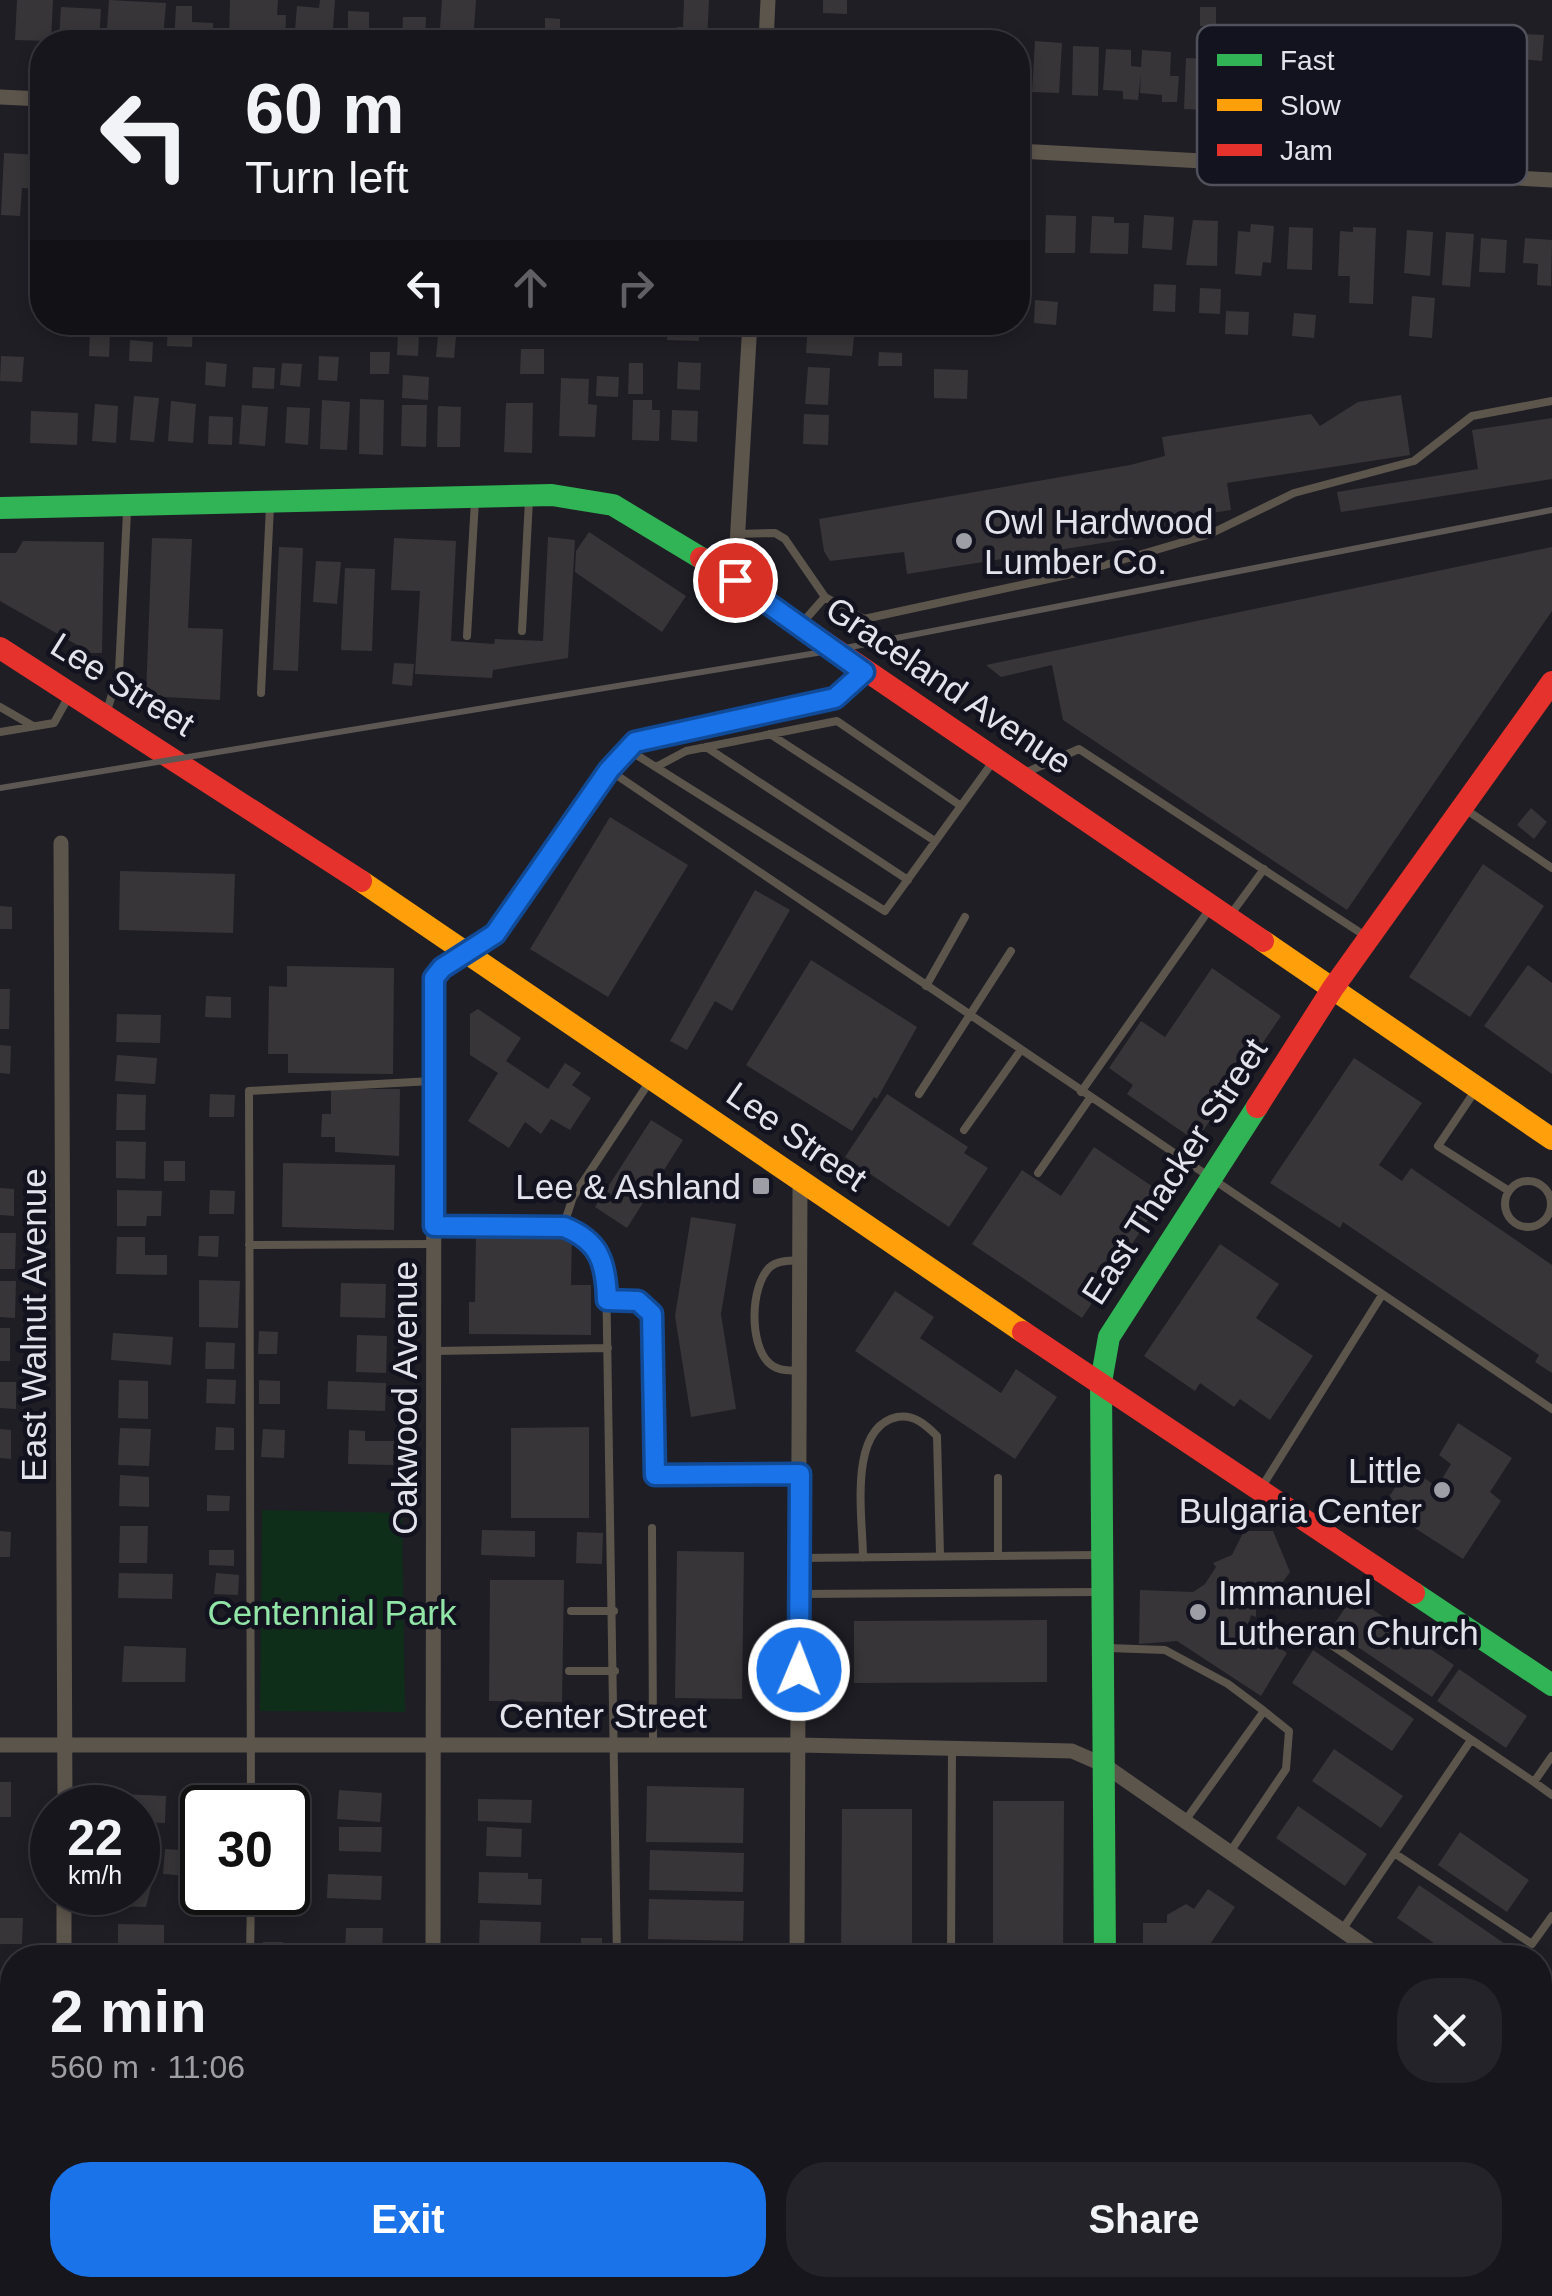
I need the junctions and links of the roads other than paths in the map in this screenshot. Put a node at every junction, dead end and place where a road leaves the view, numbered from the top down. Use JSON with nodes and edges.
{"nodes":[{"id":1,"x":768,"y":0,"type":"edge"},
{"id":2,"x":767,"y":30,"type":"edge"},
{"id":3,"x":0,"y":97,"type":"edge"},
{"id":4,"x":30,"y":98,"type":"edge"},
{"id":5,"x":1030,"y":152,"type":"edge"},
{"id":6,"x":1197,"y":161,"type":"edge"},
{"id":7,"x":1527,"y":179,"type":"edge"},
{"id":8,"x":1552,"y":180,"type":"edge"},
{"id":9,"x":749,"y":335,"type":"edge"},
{"id":10,"x":1552,"y":402,"type":"edge"},
{"id":11,"x":530,"y":495,"type":"junction"},
{"id":12,"x":475,"y":496,"type":"junction"},
{"id":13,"x":270,"y":502,"type":"junction"},
{"id":14,"x":128,"y":505,"type":"junction"},
{"id":15,"x":0,"y":508,"type":"edge"},
{"id":16,"x":738,"y":534,"type":"junction"},
{"id":17,"x":735,"y":580,"type":"junction"},
{"id":18,"x":825,"y":597,"type":"junction"},
{"id":19,"x":800,"y":626,"type":"junction"},
{"id":20,"x":522,"y":631,"type":"dead end"},
{"id":21,"x":467,"y":636,"type":"dead end"},
{"id":22,"x":0,"y":648,"type":"edge"},
{"id":23,"x":864,"y":672,"type":"junction"},
{"id":24,"x":1552,"y":682,"type":"edge"},
{"id":25,"x":261,"y":693,"type":"dead end"},
{"id":26,"x":71,"y":694,"type":"junction"},
{"id":27,"x":0,"y":706,"type":"edge"},
{"id":28,"x":106,"y":715,"type":"junction"},
{"id":29,"x":33,"y":726,"type":"junction"},
{"id":30,"x":0,"y":732,"type":"edge"},
{"id":31,"x":770,"y":734,"type":"junction"},
{"id":32,"x":706,"y":747,"type":"junction"},
{"id":33,"x":627,"y":749,"type":"junction"},
{"id":34,"x":994,"y":760,"type":"junction"},
{"id":35,"x":656,"y":767,"type":"junction"},
{"id":36,"x":609,"y":770,"type":"junction"},
{"id":37,"x":1018,"y":776,"type":"junction"},
{"id":38,"x":961,"y":806,"type":"junction"},
{"id":39,"x":1462,"y":807,"type":"junction"},
{"id":40,"x":936,"y":842,"type":"junction"},
{"id":41,"x":61,"y":843,"type":"dead end"},
{"id":42,"x":1552,"y":868,"type":"edge"},
{"id":43,"x":1264,"y":870,"type":"junction"},
{"id":44,"x":908,"y":880,"type":"junction"},
{"id":45,"x":1220,"y":912,"type":"junction"},
{"id":46,"x":965,"y":917,"type":"dead end"},
{"id":47,"x":1368,"y":938,"type":"junction"},
{"id":48,"x":468,"y":950,"type":"junction"},
{"id":49,"x":1011,"y":951,"type":"dead end"},
{"id":50,"x":926,"y":986,"type":"junction"},
{"id":51,"x":1332,"y":988,"type":"junction"},
{"id":52,"x":968,"y":1014,"type":"junction"},
{"id":53,"x":1020,"y":1050,"type":"junction"},
{"id":54,"x":653,"y":1077,"type":"junction"},
{"id":55,"x":434,"y":1081,"type":"junction"},
{"id":56,"x":1477,"y":1087,"type":"junction"},
{"id":57,"x":1081,"y":1092,"type":"junction"},
{"id":58,"x":919,"y":1094,"type":"dead end"},
{"id":59,"x":1090,"y":1098,"type":"junction"},
{"id":60,"x":964,"y":1130,"type":"dead end"},
{"id":61,"x":1552,"y":1139,"type":"edge"},
{"id":62,"x":1038,"y":1173,"type":"dead end"},
{"id":63,"x":1210,"y":1180,"type":"junction"},
{"id":64,"x":800,"y":1183,"type":"junction"},
{"id":65,"x":1509,"y":1191,"type":"junction"},
{"id":66,"x":1549,"y":1220,"type":"edge"},
{"id":67,"x":434,"y":1226,"type":"junction"},
{"id":68,"x":564,"y":1227,"type":"junction"},
{"id":69,"x":434,"y":1244,"type":"junction"},
{"id":70,"x":249,"y":1246,"type":"junction"},
{"id":71,"x":800,"y":1260,"type":"junction"},
{"id":72,"x":1382,"y":1295,"type":"junction"},
{"id":73,"x":607,"y":1300,"type":"junction"},
{"id":74,"x":608,"y":1348,"type":"junction"},
{"id":75,"x":434,"y":1351,"type":"junction"},
{"id":76,"x":800,"y":1371,"type":"junction"},
{"id":77,"x":1101,"y":1382,"type":"junction"},
{"id":78,"x":1552,"y":1409,"type":"edge"},
{"id":79,"x":800,"y":1474,"type":"junction"},
{"id":80,"x":998,"y":1478,"type":"dead end"},
{"id":81,"x":1260,"y":1489,"type":"junction"},
{"id":82,"x":652,"y":1528,"type":"dead end"},
{"id":83,"x":940,"y":1555,"type":"junction"},
{"id":84,"x":998,"y":1555,"type":"junction"},
{"id":85,"x":1102,"y":1555,"type":"junction"},
{"id":86,"x":800,"y":1558,"type":"junction"},
{"id":87,"x":863,"y":1558,"type":"junction"},
{"id":88,"x":1102,"y":1592,"type":"junction"},
{"id":89,"x":800,"y":1594,"type":"junction"},
{"id":90,"x":571,"y":1611,"type":"dead end"},
{"id":91,"x":614,"y":1611,"type":"junction"},
{"id":92,"x":1321,"y":1638,"type":"dead end"},
{"id":93,"x":1103,"y":1648,"type":"junction"},
{"id":94,"x":569,"y":1670,"type":"dead end"},
{"id":95,"x":615,"y":1671,"type":"junction"},
{"id":96,"x":1552,"y":1686,"type":"edge"},
{"id":97,"x":1264,"y":1712,"type":"junction"},
{"id":98,"x":1471,"y":1740,"type":"junction"},
{"id":99,"x":0,"y":1745,"type":"edge"},
{"id":100,"x":65,"y":1745,"type":"junction"},
{"id":101,"x":251,"y":1745,"type":"junction"},
{"id":102,"x":434,"y":1745,"type":"junction"},
{"id":103,"x":617,"y":1745,"type":"junction"},
{"id":104,"x":652,"y":1745,"type":"junction"},
{"id":105,"x":798,"y":1745,"type":"junction"},
{"id":106,"x":952,"y":1748,"type":"junction"},
{"id":107,"x":1552,"y":1756,"type":"edge"},
{"id":108,"x":1104,"y":1765,"type":"junction"},
{"id":109,"x":1534,"y":1782,"type":"junction"},
{"id":110,"x":65,"y":1785,"type":"edge"},
{"id":111,"x":251,"y":1785,"type":"edge"},
{"id":112,"x":1552,"y":1795,"type":"edge"},
{"id":113,"x":1185,"y":1821,"type":"junction"},
{"id":114,"x":1230,"y":1852,"type":"junction"},
{"id":115,"x":1394,"y":1853,"type":"junction"},
{"id":116,"x":64,"y":1915,"type":"edge"},
{"id":117,"x":250,"y":1915,"type":"edge"},
{"id":118,"x":1552,"y":1916,"type":"edge"},
{"id":119,"x":1342,"y":1930,"type":"junction"},
{"id":120,"x":64,"y":1945,"type":"edge"},
{"id":121,"x":250,"y":1945,"type":"edge"},
{"id":122,"x":433,"y":1945,"type":"edge"},
{"id":123,"x":617,"y":1945,"type":"edge"},
{"id":124,"x":797,"y":1945,"type":"edge"},
{"id":125,"x":951,"y":1945,"type":"edge"},
{"id":126,"x":1105,"y":1945,"type":"edge"},
{"id":127,"x":1363,"y":1945,"type":"edge"}],
"edges":[{"from":1,"to":2,"type":"street"},
{"from":3,"to":4,"type":"street"},
{"from":5,"to":6,"type":"street"},
{"from":7,"to":8,"type":"street"},
{"from":9,"to":16,"type":"street"},
{"from":10,"to":18,"type":"lane"},
{"from":11,"to":12,"type":"main road","name":"Graceland Avenue"},
{"from":11,"to":17,"type":"main road","name":"Graceland Avenue"},
{"from":11,"to":20,"type":"lane"},
{"from":12,"to":13,"type":"main road","name":"Graceland Avenue"},
{"from":12,"to":21,"type":"lane"},
{"from":13,"to":14,"type":"main road","name":"Graceland Avenue"},
{"from":13,"to":25,"type":"lane"},
{"from":14,"to":15,"type":"main road","name":"Graceland Avenue"},
{"from":14,"to":28,"type":"lane"},
{"from":16,"to":17,"type":"street"},
{"from":16,"to":18,"type":"lane"},
{"from":17,"to":19,"type":"main road","name":"Graceland Avenue"},
{"from":18,"to":19,"type":"lane"},
{"from":19,"to":23,"type":"main road","name":"Graceland Avenue"},
{"from":22,"to":26,"type":"main road","name":"Lee Street"},
{"from":23,"to":33,"type":"street","name":"Oakwood Avenue"},
{"from":23,"to":34,"type":"main road","name":"Graceland Avenue"},
{"from":24,"to":39,"type":"main road","name":"East Thacker Street"},
{"from":26,"to":28,"type":"main road","name":"Lee Street"},
{"from":26,"to":29,"type":"lane"},
{"from":27,"to":29,"type":"lane"},
{"from":28,"to":48,"type":"main road","name":"Lee Street"},
{"from":29,"to":30,"type":"lane"},
{"from":31,"to":32,"type":"lane"},
{"from":31,"to":38,"type":"lane"},
{"from":31,"to":40,"type":"lane"},
{"from":32,"to":35,"type":"lane"},
{"from":32,"to":44,"type":"lane"},
{"from":33,"to":35,"type":"lane"},
{"from":33,"to":36,"type":"street","name":"Oakwood Avenue"},
{"from":34,"to":37,"type":"main road","name":"Graceland Avenue"},
{"from":34,"to":38,"type":"lane"},
{"from":35,"to":44,"type":"lane"},
{"from":36,"to":48,"type":"street","name":"Oakwood Avenue"},
{"from":36,"to":50,"type":"lane"},
{"from":37,"to":43,"type":"lane"},
{"from":37,"to":45,"type":"main road","name":"Graceland Avenue"},
{"from":38,"to":40,"type":"lane"},
{"from":39,"to":42,"type":"lane"},
{"from":39,"to":47,"type":"main road","name":"East Thacker Street"},
{"from":40,"to":44,"type":"lane"},
{"from":41,"to":100,"type":"street","name":"East Walnut Avenue"},
{"from":43,"to":45,"type":"lane"},
{"from":43,"to":47,"type":"lane"},
{"from":45,"to":51,"type":"main road","name":"Graceland Avenue"},
{"from":45,"to":57,"type":"lane"},
{"from":46,"to":50,"type":"lane"},
{"from":47,"to":51,"type":"main road","name":"East Thacker Street"},
{"from":48,"to":54,"type":"main road","name":"Lee Street"},
{"from":48,"to":55,"type":"street","name":"Oakwood Avenue"},
{"from":49,"to":52,"type":"lane"},
{"from":50,"to":52,"type":"lane"},
{"from":51,"to":56,"type":"main road","name":"Graceland Avenue"},
{"from":51,"to":63,"type":"main road","name":"East Thacker Street"},
{"from":52,"to":53,"type":"lane"},
{"from":52,"to":58,"type":"lane"},
{"from":53,"to":57,"type":"lane"},
{"from":53,"to":60,"type":"lane"},
{"from":54,"to":64,"type":"main road","name":"Lee Street"},
{"from":54,"to":68,"type":"lane"},
{"from":55,"to":67,"type":"street","name":"Oakwood Avenue"},
{"from":55,"to":70,"type":"lane"},
{"from":56,"to":61,"type":"main road","name":"Graceland Avenue"},
{"from":56,"to":65,"type":"lane"},
{"from":57,"to":59,"type":"lane"},
{"from":59,"to":62,"type":"lane"},
{"from":59,"to":63,"type":"lane"},
{"from":63,"to":72,"type":"lane"},
{"from":63,"to":77,"type":"main road","name":"East Thacker Street"},
{"from":64,"to":71,"type":"street"},
{"from":64,"to":77,"type":"main road","name":"Lee Street"},
{"from":65,"to":66,"type":"lane"},
{"from":65,"to":66,"type":"lane"},
{"from":67,"to":68,"type":"lane"},
{"from":67,"to":69,"type":"street","name":"Oakwood Avenue"},
{"from":68,"to":73,"type":"lane"},
{"from":69,"to":70,"type":"lane"},
{"from":69,"to":75,"type":"street","name":"Oakwood Avenue"},
{"from":70,"to":101,"type":"lane"},
{"from":71,"to":76,"type":"street"},
{"from":71,"to":76,"type":"lane"},
{"from":72,"to":78,"type":"lane"},
{"from":72,"to":81,"type":"lane"},
{"from":73,"to":74,"type":"lane"},
{"from":73,"to":79,"type":"lane"},
{"from":74,"to":75,"type":"lane"},
{"from":74,"to":91,"type":"lane"},
{"from":75,"to":102,"type":"street","name":"Oakwood Avenue"},
{"from":76,"to":79,"type":"street"},
{"from":77,"to":81,"type":"main road","name":"Lee Street"},
{"from":77,"to":85,"type":"main road","name":"East Thacker Street"},
{"from":79,"to":86,"type":"street"},
{"from":80,"to":84,"type":"lane"},
{"from":81,"to":96,"type":"main road","name":"Lee Street"},
{"from":82,"to":104,"type":"lane"},
{"from":83,"to":84,"type":"lane"},
{"from":83,"to":87,"type":"lane"},
{"from":83,"to":87,"type":"lane"},
{"from":84,"to":85,"type":"lane"},
{"from":85,"to":88,"type":"main road","name":"East Thacker Street"},
{"from":86,"to":87,"type":"lane"},
{"from":86,"to":89,"type":"street"},
{"from":88,"to":89,"type":"lane"},
{"from":88,"to":93,"type":"main road","name":"East Thacker Street"},
{"from":89,"to":105,"type":"street"},
{"from":90,"to":91,"type":"lane"},
{"from":91,"to":95,"type":"lane"},
{"from":92,"to":98,"type":"lane"},
{"from":93,"to":97,"type":"lane"},
{"from":93,"to":108,"type":"main road","name":"East Thacker Street"},
{"from":94,"to":95,"type":"lane"},
{"from":95,"to":103,"type":"lane"},
{"from":97,"to":113,"type":"lane"},
{"from":97,"to":114,"type":"lane"},
{"from":98,"to":109,"type":"lane"},
{"from":98,"to":115,"type":"lane"},
{"from":99,"to":100,"type":"street","name":"Center Street"},
{"from":100,"to":101,"type":"street","name":"Center Street"},
{"from":100,"to":110,"type":"street","name":"East Walnut Avenue"},
{"from":101,"to":102,"type":"street","name":"Center Street"},
{"from":101,"to":111,"type":"lane"},
{"from":102,"to":103,"type":"street","name":"Center Street"},
{"from":102,"to":122,"type":"street","name":"Oakwood Avenue"},
{"from":103,"to":104,"type":"street","name":"Center Street"},
{"from":103,"to":123,"type":"lane"},
{"from":104,"to":105,"type":"street","name":"Center Street"},
{"from":105,"to":106,"type":"street","name":"Center Street"},
{"from":105,"to":124,"type":"street"},
{"from":106,"to":108,"type":"street","name":"Center Street"},
{"from":106,"to":125,"type":"lane"},
{"from":107,"to":109,"type":"lane"},
{"from":108,"to":113,"type":"street","name":"Center Street"},
{"from":108,"to":126,"type":"main road","name":"East Thacker Street"},
{"from":109,"to":112,"type":"lane"},
{"from":113,"to":114,"type":"street","name":"Center Street"},
{"from":114,"to":119,"type":"street","name":"Center Street"},
{"from":115,"to":118,"type":"lane"},
{"from":115,"to":119,"type":"lane"},
{"from":116,"to":120,"type":"street"},
{"from":117,"to":121,"type":"lane"},
{"from":119,"to":127,"type":"street","name":"Center Street"}]}
